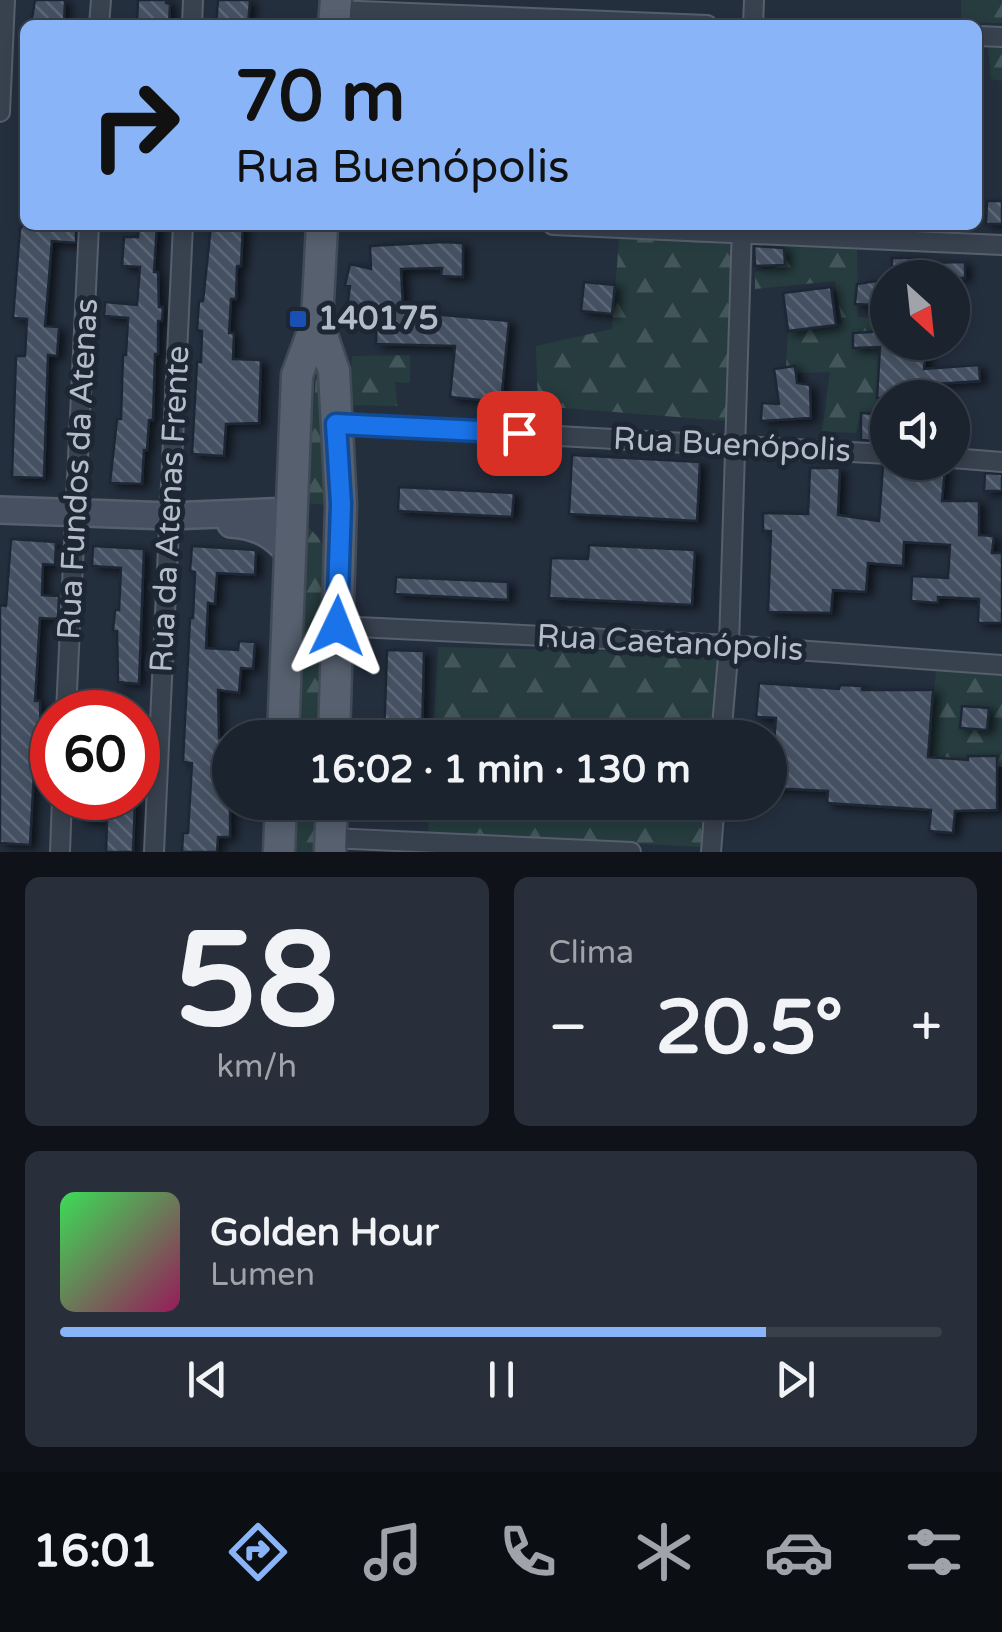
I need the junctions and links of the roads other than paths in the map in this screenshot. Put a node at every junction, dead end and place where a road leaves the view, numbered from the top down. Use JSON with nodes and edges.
{"nodes":[{"id":1,"x":4,"y":0,"type":"edge"},
{"id":2,"x":335,"y":12,"type":"edge"},
{"id":3,"x":564,"y":20,"type":"edge"},
{"id":4,"x":0,"y":112,"type":"edge"},
{"id":5,"x":89,"y":230,"type":"edge"},
{"id":6,"x":183,"y":230,"type":"edge"},
{"id":7,"x":322,"y":230,"type":"edge"},
{"id":8,"x":742,"y":230,"type":"edge"},
{"id":9,"x":758,"y":230,"type":"edge"},
{"id":10,"x":1002,"y":245,"type":"edge"},
{"id":11,"x":317,"y":321,"type":"junction"},
{"id":12,"x":336,"y":424,"type":"junction"},
{"id":13,"x":738,"y":444,"type":"junction"},
{"id":14,"x":870,"y":453,"type":"edge"},
{"id":15,"x":970,"y":459,"type":"edge"},
{"id":16,"x":1002,"y":462,"type":"edge"},
{"id":17,"x":0,"y":510,"type":"edge"},
{"id":18,"x":292,"y":511,"type":"junction"},
{"id":19,"x":75,"y":513,"type":"junction"},
{"id":20,"x":203,"y":515,"type":"junction"},
{"id":21,"x":170,"y":516,"type":"junction"},
{"id":22,"x":290,"y":554,"type":"junction"},
{"id":23,"x":338,"y":588,"type":"junction"},
{"id":24,"x":337,"y":626,"type":"junction"},
{"id":25,"x":730,"y":645,"type":"junction"},
{"id":26,"x":1002,"y":666,"type":"edge"},
{"id":27,"x":67,"y":690,"type":"edge"},
{"id":28,"x":284,"y":720,"type":"edge"},
{"id":29,"x":334,"y":720,"type":"edge"},
{"id":30,"x":723,"y":720,"type":"edge"},
{"id":31,"x":61,"y":820,"type":"edge"},
{"id":32,"x":280,"y":820,"type":"edge"},
{"id":33,"x":331,"y":820,"type":"edge"},
{"id":34,"x":714,"y":820,"type":"edge"},
{"id":35,"x":330,"y":845,"type":"edge"},
{"id":36,"x":60,"y":852,"type":"edge"},
{"id":37,"x":154,"y":852,"type":"edge"},
{"id":38,"x":279,"y":852,"type":"edge"},
{"id":39,"x":631,"y":852,"type":"edge"},
{"id":40,"x":711,"y":852,"type":"edge"}],
"edges":[{"from":1,"to":4,"type":"street"},
{"from":2,"to":3,"type":"street"},
{"from":5,"to":19,"type":"street","name":"Rua Fundos da Atenas"},
{"from":6,"to":21,"type":"street","name":"Rua da Atenas Frente"},
{"from":7,"to":11,"type":"main road"},
{"from":8,"to":13,"type":"street"},
{"from":9,"to":10,"type":"street"},
{"from":11,"to":12,"type":"main road"},
{"from":11,"to":18,"type":"main road"},
{"from":12,"to":13,"type":"street","name":"Rua Buenópolis"},
{"from":12,"to":23,"type":"main road"},
{"from":13,"to":14,"type":"street","name":"Rua Buenópolis"},
{"from":13,"to":25,"type":"street"},
{"from":15,"to":16,"type":"street"},
{"from":17,"to":19,"type":"street"},
{"from":18,"to":20,"type":"street"},
{"from":18,"to":22,"type":"main road"},
{"from":18,"to":23,"type":"main road"},
{"from":19,"to":21,"type":"street"},
{"from":19,"to":27,"type":"street","name":"Rua Fundos da Atenas"},
{"from":20,"to":21,"type":"street"},
{"from":20,"to":22,"type":"street"},
{"from":21,"to":37,"type":"street","name":"Rua da Atenas Frente"},
{"from":22,"to":28,"type":"main road"},
{"from":23,"to":24,"type":"main road"},
{"from":24,"to":25,"type":"street","name":"Rua Caetanópolis"},
{"from":24,"to":29,"type":"main road"},
{"from":25,"to":26,"type":"street","name":"Rua Caetanópolis"},
{"from":25,"to":30,"type":"street"},
{"from":31,"to":36,"type":"street"},
{"from":32,"to":38,"type":"main road"},
{"from":33,"to":35,"type":"main road"},
{"from":34,"to":40,"type":"street"},
{"from":35,"to":39,"type":"street"}]}
